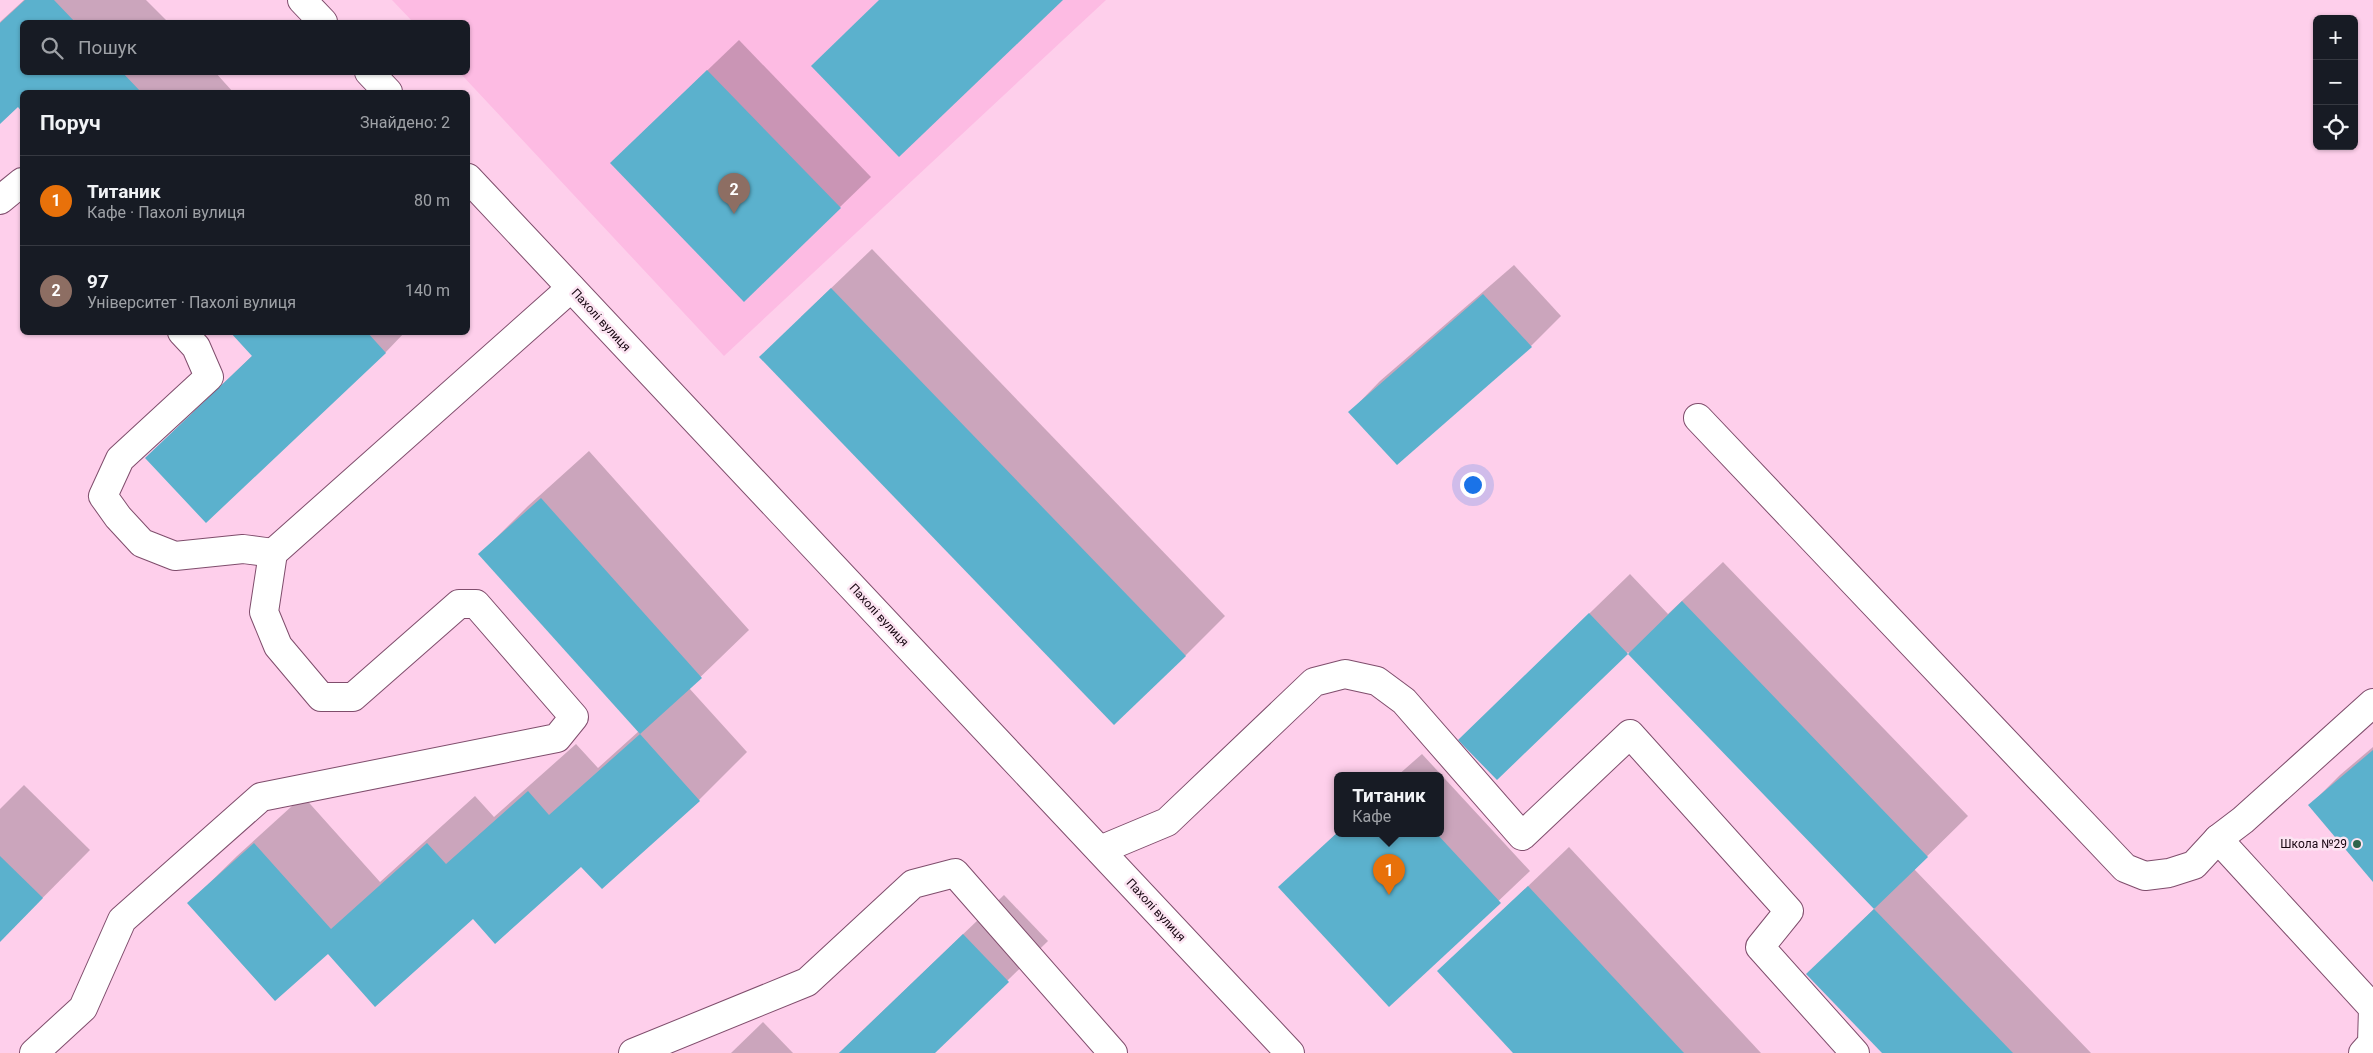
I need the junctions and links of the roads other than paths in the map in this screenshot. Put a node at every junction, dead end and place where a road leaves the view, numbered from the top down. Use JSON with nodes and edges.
{"nodes":[{"id":1,"x":302,"y":0,"type":"edge"},
{"id":2,"x":321,"y":20,"type":"edge"},
{"id":3,"x":372,"y":75,"type":"edge"},
{"id":4,"x":386,"y":90,"type":"edge"},
{"id":5,"x":470,"y":180,"type":"edge"},
{"id":6,"x":20,"y":184,"type":"edge"},
{"id":7,"x":0,"y":200,"type":"edge"},
{"id":8,"x":571,"y":288,"type":"junction"},
{"id":9,"x":185,"y":335,"type":"edge"},
{"id":10,"x":1698,"y":418,"type":"dead end"},
{"id":11,"x":273,"y":553,"type":"junction"},
{"id":12,"x":2373,"y":703,"type":"edge"},
{"id":13,"x":2218,"y":839,"type":"junction"},
{"id":14,"x":1100,"y":850,"type":"junction"},
{"id":15,"x":2369,"y":1046,"type":"edge"},
{"id":16,"x":1103,"y":1050,"type":"edge"},
{"id":17,"x":34,"y":1053,"type":"edge"},
{"id":18,"x":633,"y":1053,"type":"edge"},
{"id":19,"x":1290,"y":1053,"type":"edge"},
{"id":20,"x":1855,"y":1053,"type":"edge"}],
"edges":[{"from":1,"to":2,"type":"street"},
{"from":3,"to":4,"type":"street"},
{"from":5,"to":8,"type":"street","name":"Пахолі вулиця"},
{"from":6,"to":7,"type":"street"},
{"from":8,"to":11,"type":"street"},
{"from":8,"to":14,"type":"street","name":"Пахолі вулиця"},
{"from":9,"to":11,"type":"street"},
{"from":10,"to":13,"type":"street"},
{"from":11,"to":17,"type":"street"},
{"from":12,"to":13,"type":"street"},
{"from":13,"to":15,"type":"street"},
{"from":14,"to":19,"type":"street","name":"Пахолі вулиця"},
{"from":14,"to":20,"type":"street"},
{"from":16,"to":18,"type":"street"}]}
